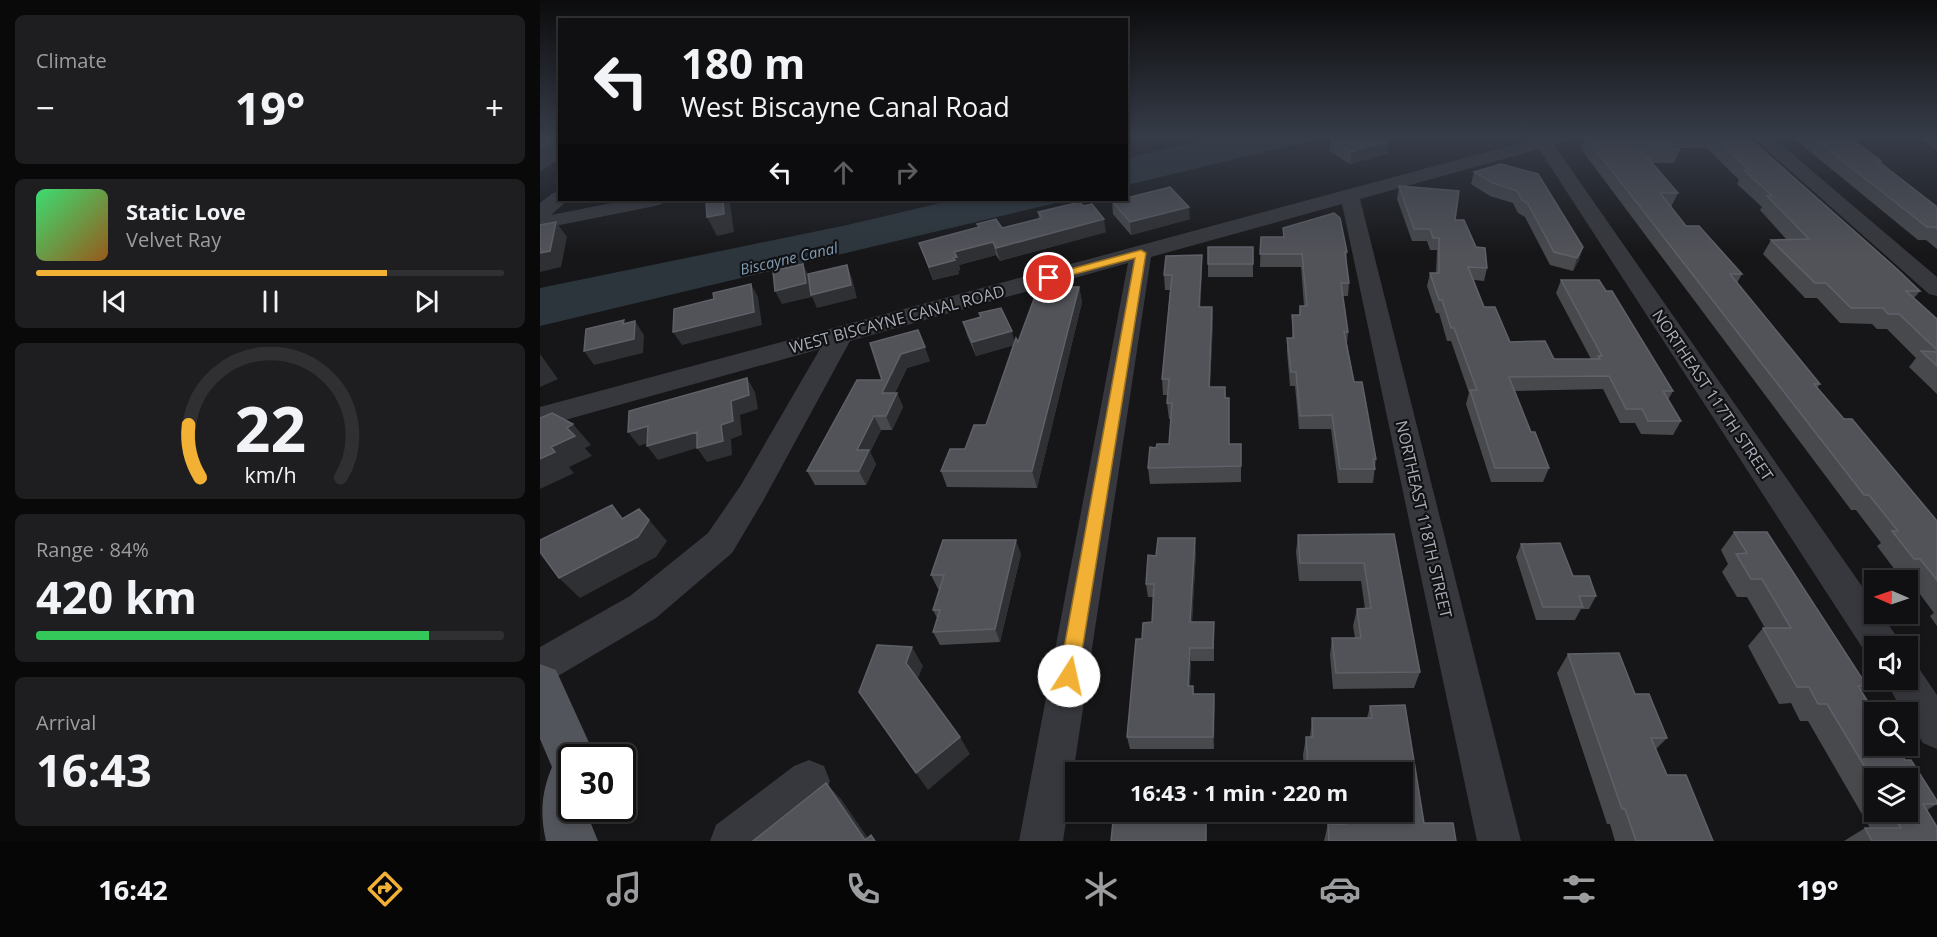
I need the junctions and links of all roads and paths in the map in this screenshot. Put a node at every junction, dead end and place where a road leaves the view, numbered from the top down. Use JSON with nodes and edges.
{"nodes":[{"id":1,"x":1426,"y":175,"type":"edge"},
{"id":2,"x":1579,"y":175,"type":"edge"},
{"id":3,"x":1805,"y":175,"type":"edge"},
{"id":4,"x":1350,"y":196,"type":"junction"},
{"id":5,"x":1141,"y":253,"type":"junction"},
{"id":6,"x":1937,"y":290,"type":"edge"},
{"id":7,"x":841,"y":334,"type":"junction"},
{"id":8,"x":540,"y":417,"type":"edge"},
{"id":9,"x":1876,"y":636,"type":"edge"},
{"id":10,"x":540,"y":667,"type":"edge"},
{"id":11,"x":540,"y":685,"type":"edge"},
{"id":12,"x":1911,"y":690,"type":"edge"},
{"id":13,"x":1937,"y":729,"type":"edge"},
{"id":14,"x":566,"y":744,"type":"edge"},
{"id":15,"x":809,"y":781,"type":"dead end"},
{"id":16,"x":732,"y":841,"type":"edge"},
{"id":17,"x":1041,"y":841,"type":"edge"},
{"id":18,"x":1498,"y":841,"type":"edge"}],
"edges":[{"from":1,"to":4,"type":"street","name":"WEST BISCAYNE CANAL ROAD"},
{"from":2,"to":9,"type":"street","name":"NORTHEAST 117TH STREET"},
{"from":3,"to":6,"type":"street"},
{"from":4,"to":5,"type":"street","name":"WEST BISCAYNE CANAL ROAD"},
{"from":4,"to":18,"type":"street","name":"NORTHEAST 118TH STREET"},
{"from":5,"to":7,"type":"street","name":"WEST BISCAYNE CANAL ROAD"},
{"from":5,"to":17,"type":"street"},
{"from":7,"to":8,"type":"street","name":"WEST BISCAYNE CANAL ROAD"},
{"from":7,"to":10,"type":"street"},
{"from":11,"to":14,"type":"main road"},
{"from":12,"to":13,"type":"street"},
{"from":15,"to":16,"type":"street"}]}
